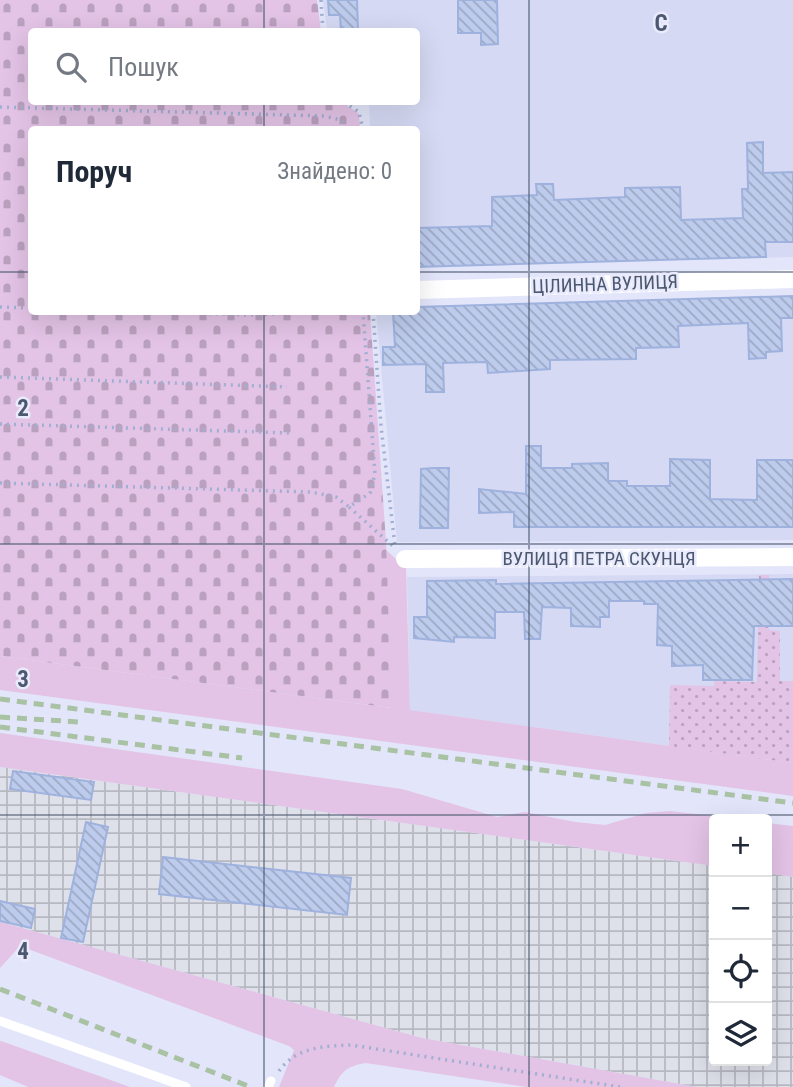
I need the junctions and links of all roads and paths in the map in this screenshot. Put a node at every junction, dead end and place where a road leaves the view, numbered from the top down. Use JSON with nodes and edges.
{"nodes":[{"id":1,"x":321,"y":0,"type":"edge"},
{"id":2,"x":323,"y":28,"type":"edge"},
{"id":3,"x":348,"y":105,"type":"edge"},
{"id":4,"x":0,"y":107,"type":"edge"},
{"id":5,"x":345,"y":126,"type":"edge"},
{"id":6,"x":362,"y":126,"type":"edge"},
{"id":7,"x":793,"y":279,"type":"edge"},
{"id":8,"x":420,"y":290,"type":"edge"},
{"id":9,"x":0,"y":307,"type":"edge"},
{"id":10,"x":28,"y":308,"type":"edge"},
{"id":11,"x":363,"y":315,"type":"edge"},
{"id":12,"x":373,"y":315,"type":"edge"},
{"id":13,"x":0,"y":377,"type":"edge"},
{"id":14,"x":287,"y":387,"type":"dead end"},
{"id":15,"x":0,"y":424,"type":"edge"},
{"id":16,"x":292,"y":433,"type":"dead end"},
{"id":17,"x":0,"y":483,"type":"edge"},
{"id":18,"x":349,"y":506,"type":"junction"},
{"id":19,"x":401,"y":554,"type":"junction"},
{"id":20,"x":793,"y":557,"type":"edge"},
{"id":21,"x":0,"y":1021,"type":"edge"},
{"id":22,"x":269,"y":1084,"type":"edge"},
{"id":23,"x":186,"y":1087,"type":"edge"},
{"id":24,"x":620,"y":1087,"type":"edge"}],
"edges":[{"from":1,"to":2,"type":"path"},
{"from":3,"to":6,"type":"path"},
{"from":4,"to":5,"type":"path"},
{"from":7,"to":8,"type":"street","name":"ЦІЛИННА ВУЛИЦЯ"},
{"from":9,"to":10,"type":"path"},
{"from":11,"to":18,"type":"path"},
{"from":12,"to":19,"type":"path"},
{"from":13,"to":14,"type":"path"},
{"from":15,"to":16,"type":"path"},
{"from":17,"to":18,"type":"path"},
{"from":18,"to":19,"type":"path"},
{"from":19,"to":20,"type":"street","name":"ВУЛИЦЯ ПЕТРА СКУНЦЯ"},
{"from":21,"to":23,"type":"lane"},
{"from":22,"to":24,"type":"path"}]}
